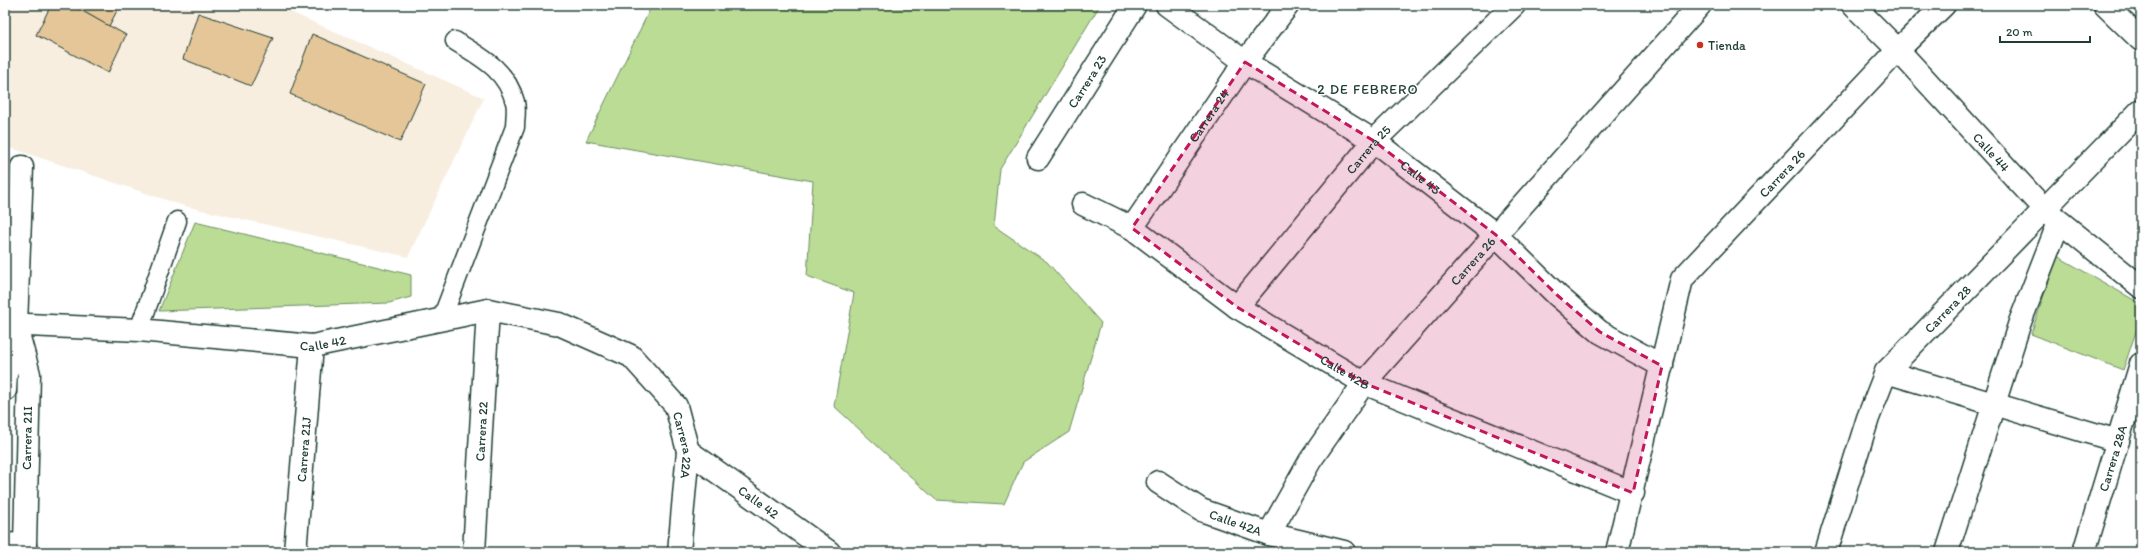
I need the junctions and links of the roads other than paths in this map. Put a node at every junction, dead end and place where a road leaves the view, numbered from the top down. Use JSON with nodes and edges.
{"nodes":[{"id":1,"x":1135,"y":5,"type":"edge"},
{"id":2,"x":1167,"y":5,"type":"edge"},
{"id":3,"x":1288,"y":5,"type":"edge"},
{"id":4,"x":1514,"y":5,"type":"edge"},
{"id":5,"x":1700,"y":5,"type":"edge"},
{"id":6,"x":1853,"y":5,"type":"edge"},
{"id":7,"x":1944,"y":5,"type":"edge"},
{"id":8,"x":2105,"y":5,"type":"edge"},
{"id":9,"x":2141,"y":40,"type":"edge"},
{"id":10,"x":455,"y":41,"type":"dead end"},
{"id":11,"x":1898,"y":50,"type":"junction"},
{"id":12,"x":1245,"y":62,"type":"junction"},
{"id":13,"x":2141,"y":110,"type":"edge"},
{"id":14,"x":1374,"y":141,"type":"junction"},
{"id":15,"x":1038,"y":158,"type":"dead end"},
{"id":16,"x":22,"y":167,"type":"dead end"},
{"id":17,"x":1082,"y":204,"type":"dead end"},
{"id":18,"x":2052,"y":216,"type":"junction"},
{"id":19,"x":177,"y":221,"type":"dead end"},
{"id":20,"x":1132,"y":228,"type":"junction"},
{"id":21,"x":1496,"y":235,"type":"junction"},
{"id":22,"x":2141,"y":287,"type":"edge"},
{"id":23,"x":1237,"y":307,"type":"junction"},
{"id":24,"x":488,"y":310,"type":"junction"},
{"id":25,"x":442,"y":318,"type":"junction"},
{"id":26,"x":10,"y":325,"type":"edge"},
{"id":27,"x":139,"y":330,"type":"junction"},
{"id":28,"x":312,"y":346,"type":"junction"},
{"id":29,"x":631,"y":356,"type":"joint"},
{"id":30,"x":2141,"y":364,"type":"edge"},
{"id":31,"x":1662,"y":366,"type":"junction"},
{"id":32,"x":1886,"y":372,"type":"junction"},
{"id":33,"x":1364,"y":383,"type":"junction"},
{"id":34,"x":5,"y":390,"type":"edge"},
{"id":35,"x":1994,"y":404,"type":"junction"},
{"id":36,"x":2118,"y":440,"type":"junction"},
{"id":37,"x":688,"y":450,"type":"junction"},
{"id":38,"x":1158,"y":482,"type":"dead end"},
{"id":39,"x":1633,"y":493,"type":"junction"},
{"id":40,"x":1269,"y":534,"type":"junction"},
{"id":41,"x":18,"y":547,"type":"edge"},
{"id":42,"x":295,"y":552,"type":"edge"},
{"id":43,"x":474,"y":552,"type":"edge"},
{"id":44,"x":679,"y":552,"type":"edge"},
{"id":45,"x":829,"y":552,"type":"edge"},
{"id":46,"x":1344,"y":552,"type":"edge"},
{"id":47,"x":1617,"y":552,"type":"edge"},
{"id":48,"x":1826,"y":552,"type":"edge"},
{"id":49,"x":1947,"y":552,"type":"edge"},
{"id":50,"x":2085,"y":552,"type":"edge"}],
"edges":[{"from":1,"to":15,"type":"street","name":"Carrera 23"},
{"from":2,"to":12,"type":"street","name":"Calle 43"},
{"from":3,"to":12,"type":"street","name":"Carrera 24"},
{"from":4,"to":14,"type":"street","name":"Carrera 25"},
{"from":5,"to":21,"type":"street","name":"Carrera 26"},
{"from":6,"to":11,"type":"street","name":"Calle 44"},
{"from":7,"to":11,"type":"street","name":"Carrera 26"},
{"from":8,"to":9,"type":"street"},
{"from":10,"to":25,"type":"lane"},
{"from":11,"to":18,"type":"street","name":"Calle 44"},
{"from":11,"to":31,"type":"street","name":"Carrera 26"},
{"from":12,"to":14,"type":"street","name":"Calle 43"},
{"from":12,"to":20,"type":"street","name":"Carrera 24"},
{"from":13,"to":18,"type":"street","name":"Carrera 28"},
{"from":14,"to":21,"type":"street","name":"Calle 43"},
{"from":14,"to":23,"type":"street","name":"Carrera 25"},
{"from":16,"to":26,"type":"street","name":"Carrera 21I"},
{"from":17,"to":20,"type":"street","name":"Calle 42B"},
{"from":18,"to":22,"type":"street","name":"Calle 44"},
{"from":18,"to":32,"type":"street","name":"Carrera 28"},
{"from":18,"to":35,"type":"street"},
{"from":19,"to":27,"type":"lane"},
{"from":20,"to":23,"type":"street","name":"Calle 42B"},
{"from":21,"to":31,"type":"street","name":"Calle 43"},
{"from":21,"to":33,"type":"street","name":"Carrera 26"},
{"from":23,"to":33,"type":"street","name":"Calle 42B"},
{"from":24,"to":25,"type":"street","name":"Calle 42"},
{"from":24,"to":29,"type":"street","name":"Calle 42"},
{"from":24,"to":43,"type":"street","name":"Carrera 22"},
{"from":25,"to":28,"type":"street","name":"Calle 42"},
{"from":26,"to":27,"type":"street","name":"Calle 42"},
{"from":26,"to":34,"type":"street","name":"Carrera 21I"},
{"from":26,"to":41,"type":"street","name":"Carrera 21I"},
{"from":27,"to":28,"type":"street","name":"Calle 42"},
{"from":28,"to":42,"type":"street","name":"Carrera 21J"},
{"from":29,"to":37,"type":"street","name":"Carrera 22A"},
{"from":30,"to":36,"type":"street","name":"Carrera 28A"},
{"from":31,"to":39,"type":"street","name":"Carrera 26"},
{"from":32,"to":35,"type":"street"},
{"from":32,"to":48,"type":"street","name":"Carrera 28"},
{"from":33,"to":39,"type":"street","name":"Calle 42B"},
{"from":33,"to":40,"type":"street","name":"Carrera 26"},
{"from":35,"to":36,"type":"street"},
{"from":35,"to":49,"type":"street"},
{"from":36,"to":50,"type":"street","name":"Carrera 28A"},
{"from":37,"to":44,"type":"street","name":"Carrera 22A"},
{"from":37,"to":45,"type":"street","name":"Calle 42"},
{"from":38,"to":40,"type":"street","name":"Calle 42A"},
{"from":39,"to":47,"type":"street","name":"Carrera 26"},
{"from":40,"to":46,"type":"street","name":"Calle 42A"}]}
